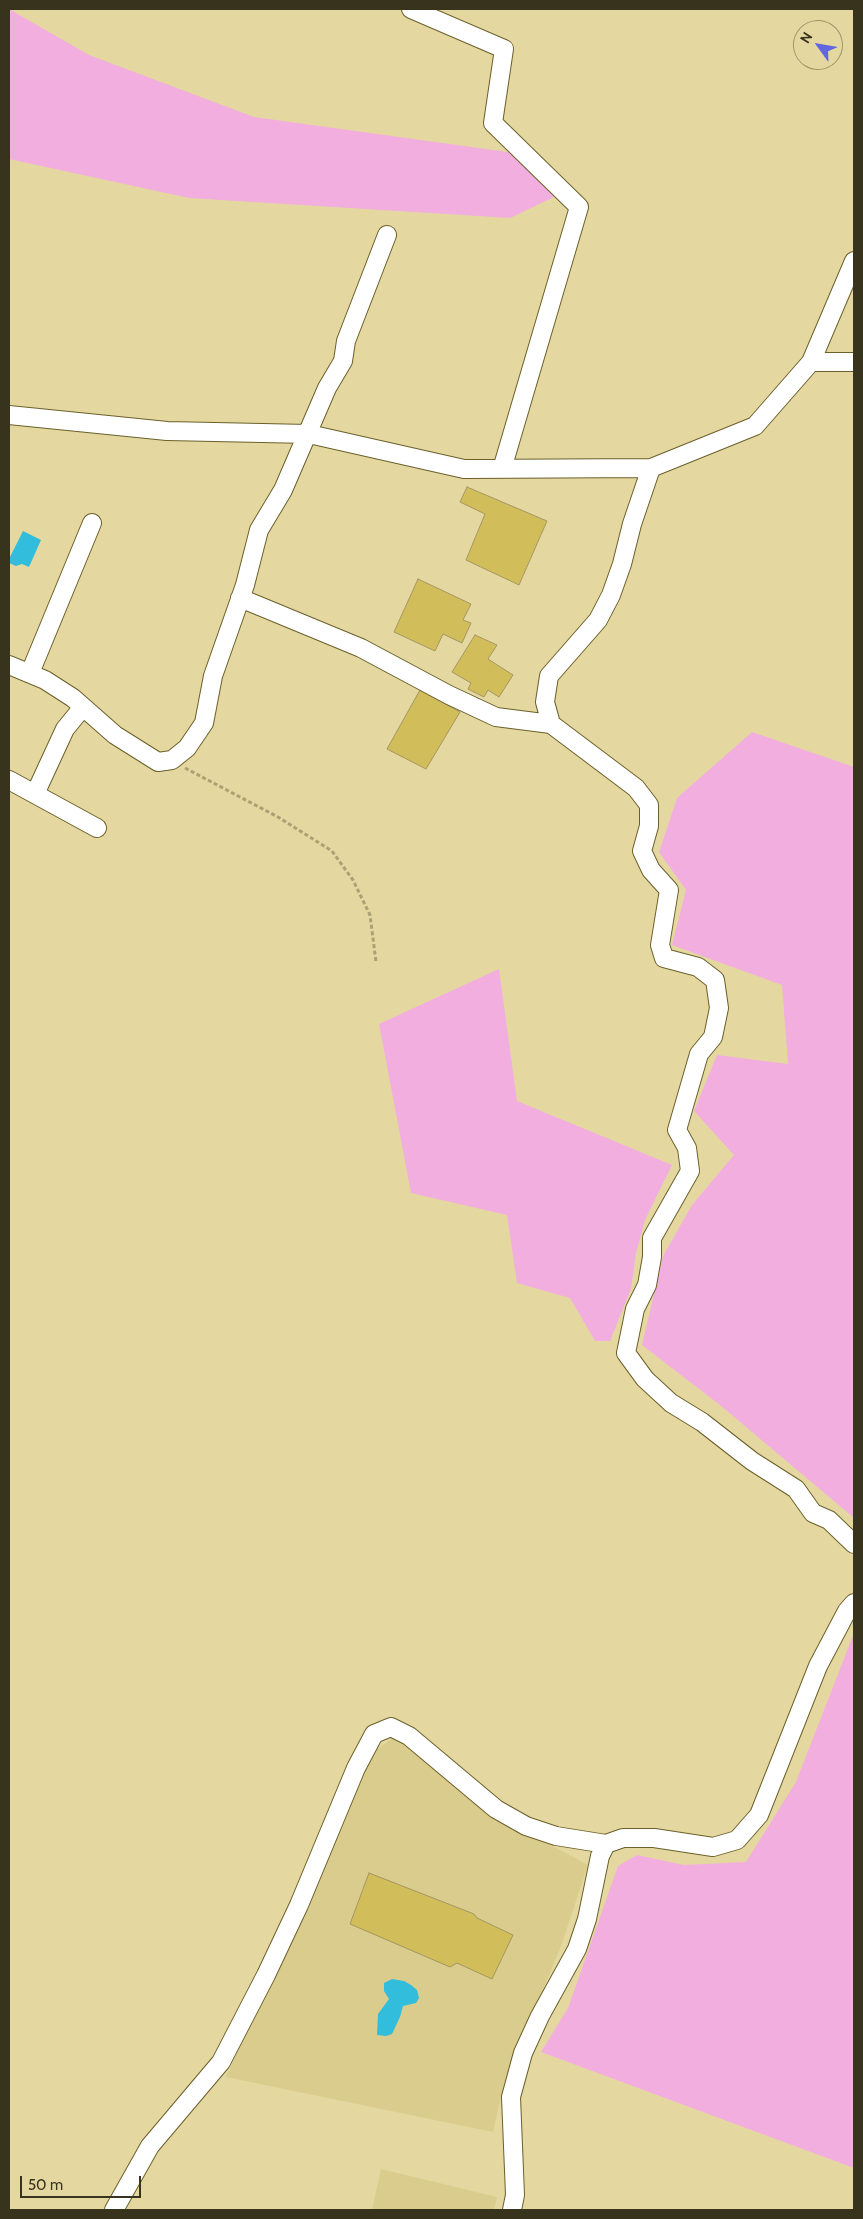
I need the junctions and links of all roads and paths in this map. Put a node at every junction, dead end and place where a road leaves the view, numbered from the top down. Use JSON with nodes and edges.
{"nodes":[{"id":1,"x":411,"y":9,"type":"edge"},
{"id":2,"x":386,"y":234,"type":"dead end"},
{"id":3,"x":854,"y":262,"type":"edge"},
{"id":4,"x":811,"y":362,"type":"junction"},
{"id":5,"x":854,"y":362,"type":"edge"},
{"id":6,"x":9,"y":415,"type":"edge"},
{"id":7,"x":309,"y":434,"type":"junction"},
{"id":8,"x":651,"y":468,"type":"junction"},
{"id":9,"x":502,"y":469,"type":"junction"},
{"id":10,"x":92,"y":523,"type":"dead end"},
{"id":11,"x":240,"y":598,"type":"junction"},
{"id":12,"x":9,"y":665,"type":"edge"},
{"id":13,"x":30,"y":673,"type":"junction"},
{"id":14,"x":83,"y":707,"type":"junction"},
{"id":15,"x":551,"y":724,"type":"junction"},
{"id":16,"x":172,"y":760,"type":"junction"},
{"id":17,"x":9,"y":780,"type":"edge"},
{"id":18,"x":35,"y":794,"type":"junction"},
{"id":19,"x":97,"y":828,"type":"dead end"},
{"id":20,"x":376,"y":962,"type":"dead end"},
{"id":21,"x":854,"y":1544,"type":"edge"},
{"id":22,"x":854,"y":1603,"type":"edge"},
{"id":23,"x":606,"y":1844,"type":"junction"},
{"id":24,"x":114,"y":2210,"type":"edge"},
{"id":25,"x":512,"y":2210,"type":"edge"}],
"edges":[{"from":1,"to":9,"type":"street"},
{"from":2,"to":7,"type":"street"},
{"from":3,"to":4,"type":"street"},
{"from":4,"to":5,"type":"street"},
{"from":4,"to":8,"type":"street"},
{"from":6,"to":7,"type":"street"},
{"from":7,"to":9,"type":"street"},
{"from":7,"to":11,"type":"street"},
{"from":8,"to":9,"type":"street"},
{"from":8,"to":15,"type":"street"},
{"from":10,"to":13,"type":"street"},
{"from":11,"to":15,"type":"street"},
{"from":11,"to":16,"type":"street"},
{"from":12,"to":13,"type":"street"},
{"from":13,"to":14,"type":"street"},
{"from":14,"to":16,"type":"street"},
{"from":14,"to":18,"type":"street"},
{"from":15,"to":21,"type":"street"},
{"from":16,"to":20,"type":"path"},
{"from":17,"to":18,"type":"street"},
{"from":18,"to":19,"type":"street"},
{"from":22,"to":23,"type":"street"},
{"from":23,"to":24,"type":"street"},
{"from":23,"to":25,"type":"street"}]}
